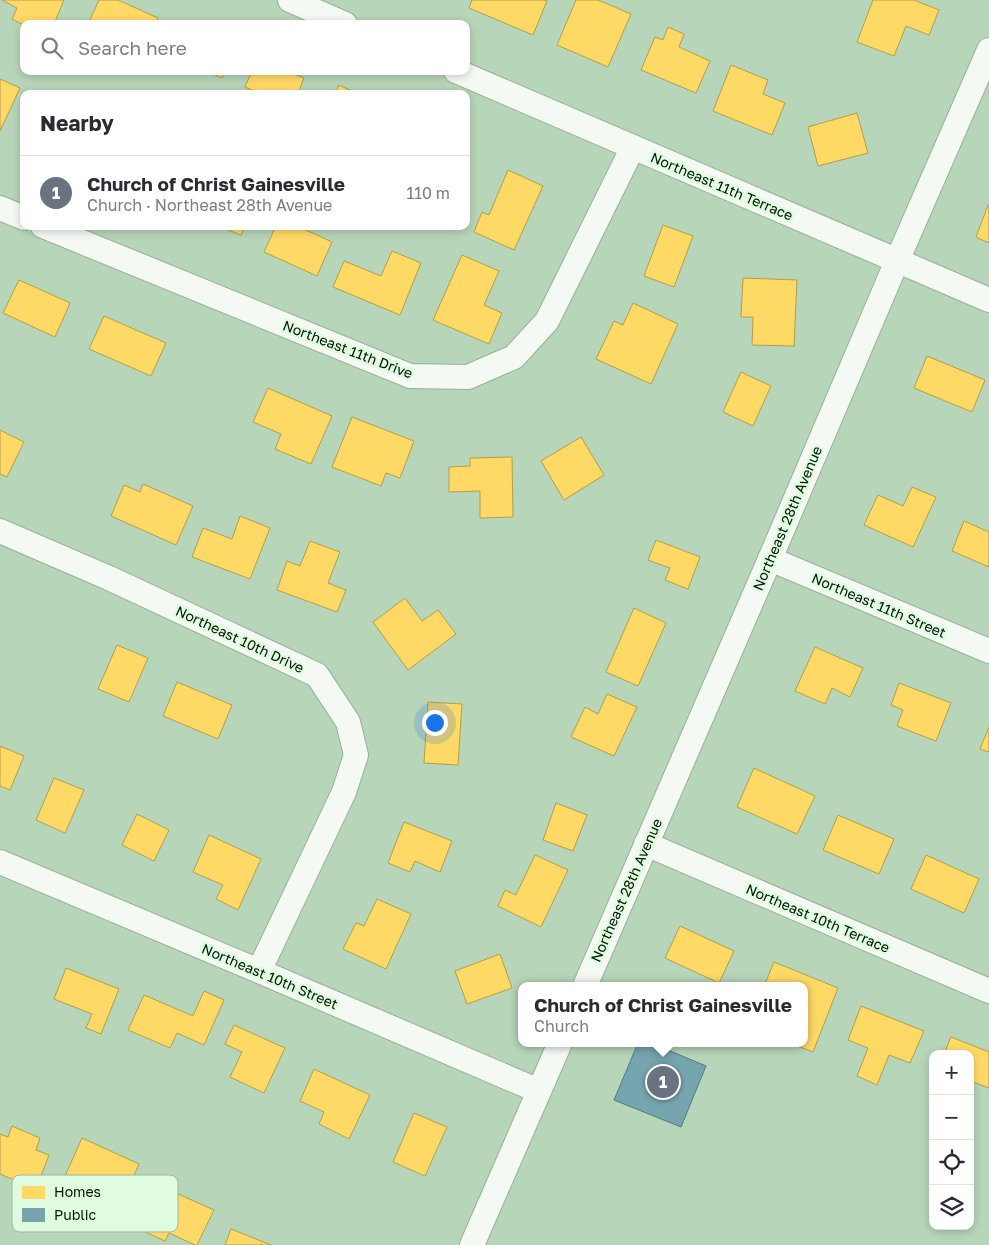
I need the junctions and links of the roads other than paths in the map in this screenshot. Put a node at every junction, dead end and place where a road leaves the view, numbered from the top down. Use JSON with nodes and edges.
{"nodes":[{"id":1,"x":290,"y":0,"type":"edge"},
{"id":2,"x":336,"y":20,"type":"edge"},
{"id":3,"x":989,"y":50,"type":"edge"},
{"id":4,"x":465,"y":75,"type":"edge"},
{"id":5,"x":633,"y":147,"type":"junction"},
{"id":6,"x":0,"y":208,"type":"edge"},
{"id":7,"x":20,"y":216,"type":"edge"},
{"id":8,"x":53,"y":230,"type":"edge"},
{"id":9,"x":897,"y":261,"type":"junction"},
{"id":10,"x":989,"y":300,"type":"edge"},
{"id":11,"x":0,"y":531,"type":"edge"},
{"id":12,"x":770,"y":559,"type":"junction"},
{"id":13,"x":989,"y":651,"type":"edge"},
{"id":14,"x":646,"y":844,"type":"junction"},
{"id":15,"x":0,"y":862,"type":"edge"},
{"id":16,"x":259,"y":971,"type":"junction"},
{"id":17,"x":587,"y":982,"type":"edge"},
{"id":18,"x":989,"y":992,"type":"edge"},
{"id":19,"x":558,"y":1047,"type":"edge"},
{"id":20,"x":539,"y":1091,"type":"junction"},
{"id":21,"x":472,"y":1245,"type":"edge"}],
"edges":[{"from":1,"to":2,"type":"street"},
{"from":3,"to":9,"type":"street","name":"Northeast 28th Avenue"},
{"from":4,"to":5,"type":"street","name":"Northeast 11th Terrace"},
{"from":5,"to":8,"type":"street","name":"Northeast 11th Drive"},
{"from":5,"to":9,"type":"street","name":"Northeast 11th Terrace"},
{"from":6,"to":7,"type":"street"},
{"from":9,"to":10,"type":"street","name":"Northeast 11th Terrace"},
{"from":9,"to":12,"type":"street","name":"Northeast 28th Avenue"},
{"from":11,"to":16,"type":"street","name":"Northeast 10th Drive"},
{"from":12,"to":13,"type":"street","name":"Northeast 11th Street"},
{"from":12,"to":14,"type":"street","name":"Northeast 28th Avenue"},
{"from":14,"to":17,"type":"street","name":"Northeast 28th Avenue"},
{"from":14,"to":18,"type":"street","name":"Northeast 10th Terrace"},
{"from":15,"to":16,"type":"street","name":"Northeast 10th Street"},
{"from":16,"to":20,"type":"street","name":"Northeast 10th Street"},
{"from":19,"to":20,"type":"street"},
{"from":20,"to":21,"type":"street"}]}
